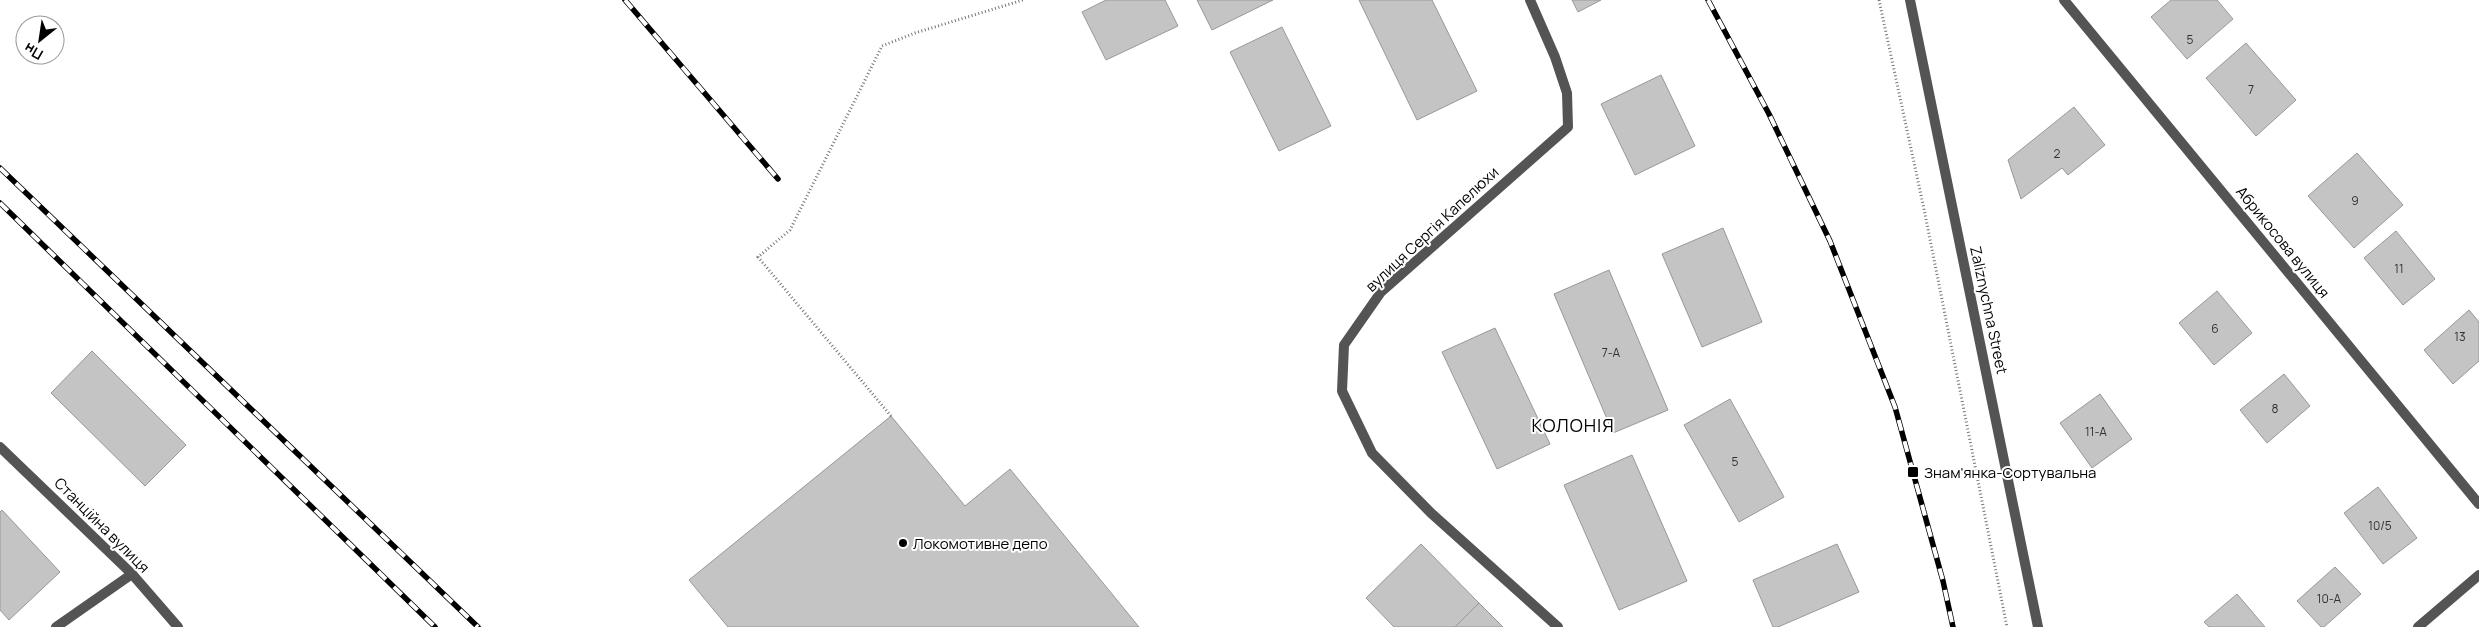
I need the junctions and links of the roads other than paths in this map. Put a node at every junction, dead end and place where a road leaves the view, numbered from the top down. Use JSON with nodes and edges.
{"nodes":[{"id":1,"x":1530,"y":0,"type":"edge"},
{"id":2,"x":1910,"y":0,"type":"edge"},
{"id":3,"x":2064,"y":0,"type":"edge"},
{"id":4,"x":0,"y":447,"type":"edge"},
{"id":5,"x":2479,"y":504,"type":"edge"},
{"id":6,"x":132,"y":574,"type":"junction"},
{"id":7,"x":2479,"y":575,"type":"edge"},
{"id":8,"x":56,"y":627,"type":"edge"},
{"id":9,"x":178,"y":627,"type":"edge"},
{"id":10,"x":1558,"y":627,"type":"edge"},
{"id":11,"x":2038,"y":627,"type":"edge"},
{"id":12,"x":2418,"y":627,"type":"edge"}],
"edges":[{"from":1,"to":10,"type":"street","name":"вулиця Сергія Капелюхи"},
{"from":2,"to":11,"type":"street","name":"Zaliznychna Street"},
{"from":3,"to":5,"type":"street","name":"Абрикосова вулиця"},
{"from":4,"to":6,"type":"street","name":"Станційна вулиця"},
{"from":6,"to":8,"type":"street"},
{"from":6,"to":9,"type":"street","name":"Станційна вулиця"},
{"from":7,"to":12,"type":"street"}]}
